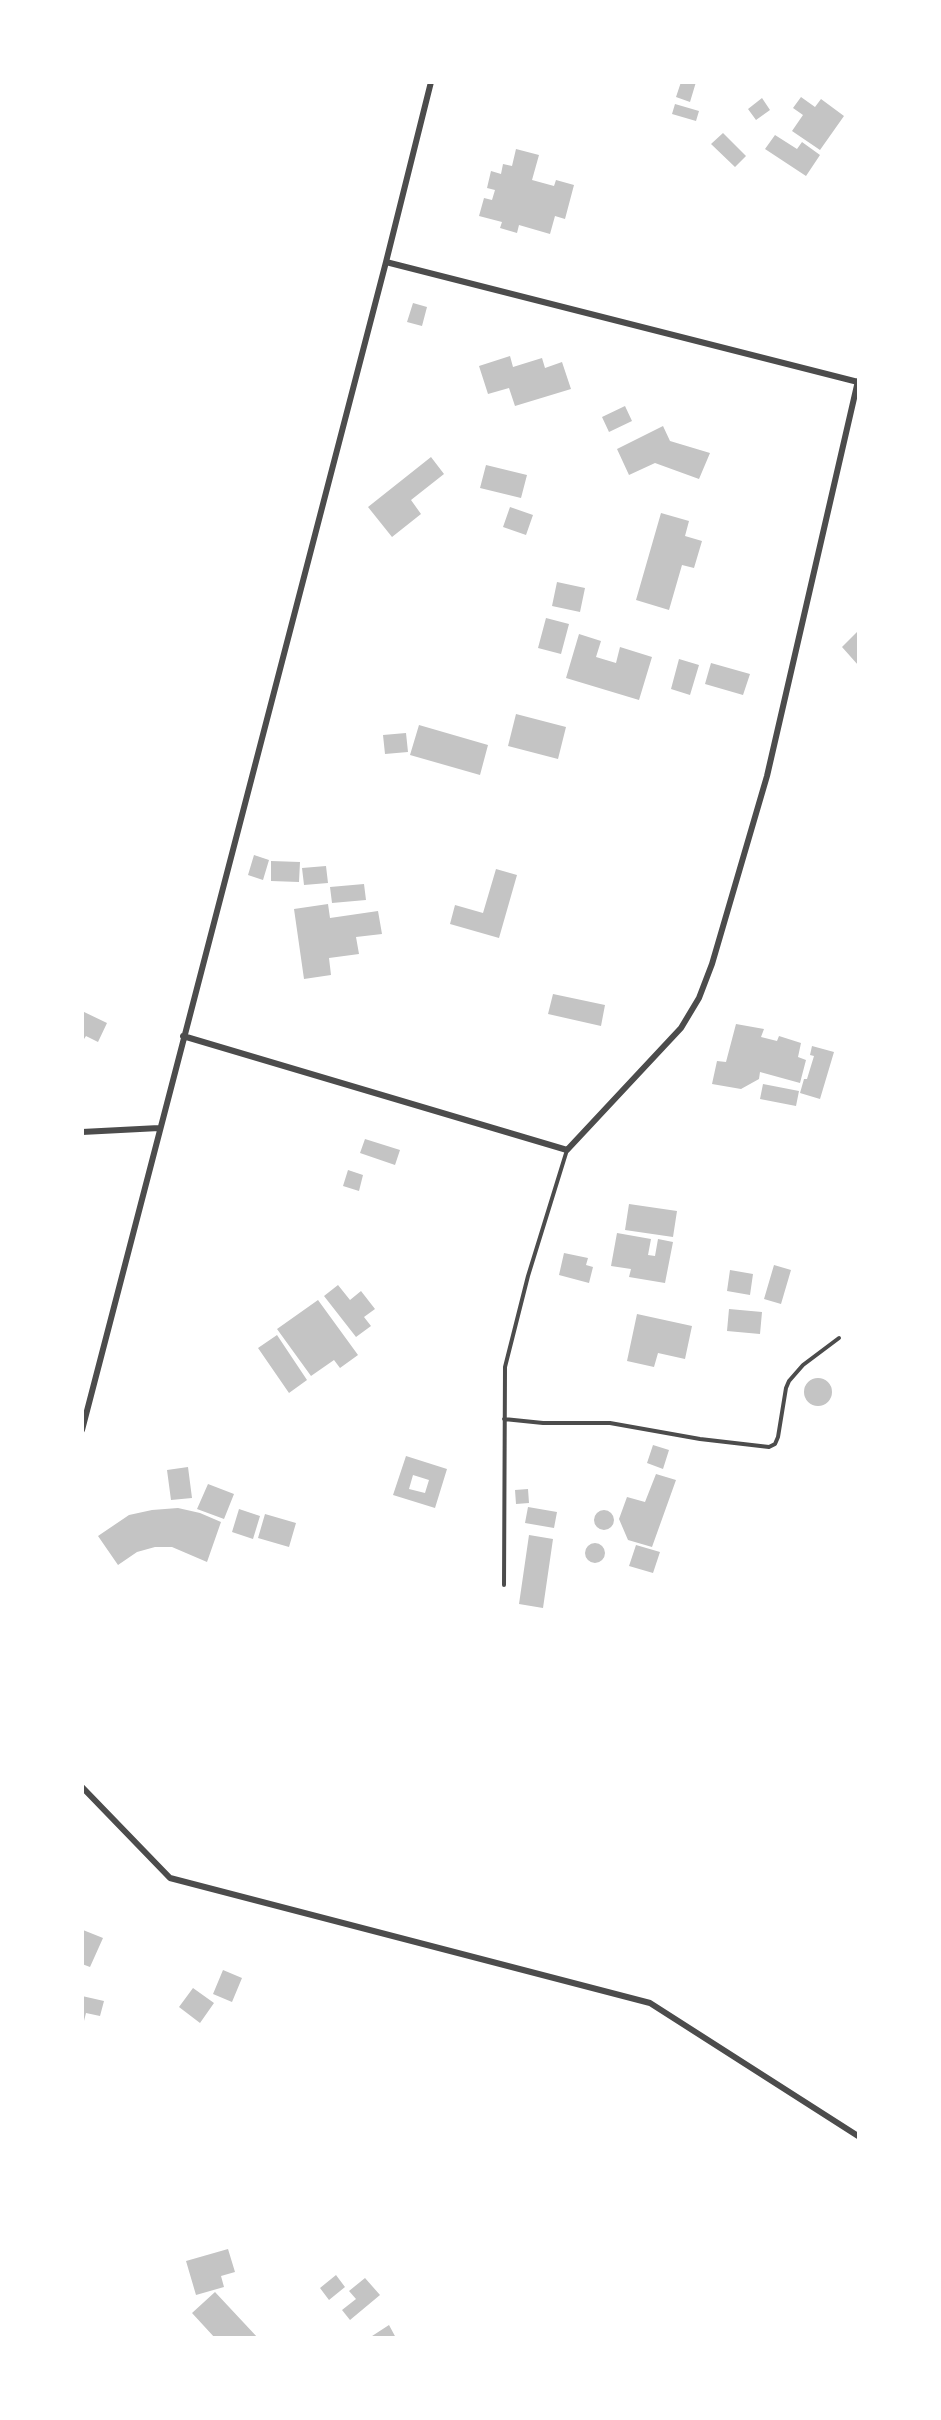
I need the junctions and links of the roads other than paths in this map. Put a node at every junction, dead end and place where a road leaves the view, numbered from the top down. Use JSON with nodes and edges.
{"nodes":[{"id":1,"x":431,"y":82,"type":"edge"},
{"id":2,"x":386,"y":262,"type":"junction"},
{"id":3,"x":858,"y":382,"type":"edge"},
{"id":4,"x":183,"y":1036,"type":"junction"},
{"id":5,"x":159,"y":1128,"type":"junction"},
{"id":6,"x":82,"y":1132,"type":"edge"},
{"id":7,"x":567,"y":1150,"type":"junction"},
{"id":8,"x":839,"y":1338,"type":"dead end"},
{"id":9,"x":504,"y":1419,"type":"junction"},
{"id":10,"x":82,"y":1430,"type":"edge"},
{"id":11,"x":504,"y":1585,"type":"dead end"},
{"id":12,"x":82,"y":1787,"type":"edge"},
{"id":13,"x":858,"y":2136,"type":"edge"}],
"edges":[{"from":1,"to":2,"type":"street"},
{"from":2,"to":3,"type":"street"},
{"from":2,"to":4,"type":"street"},
{"from":3,"to":7,"type":"street"},
{"from":4,"to":5,"type":"street"},
{"from":4,"to":7,"type":"street"},
{"from":5,"to":6,"type":"street"},
{"from":5,"to":10,"type":"street"},
{"from":7,"to":9,"type":"lane"},
{"from":8,"to":9,"type":"lane"},
{"from":9,"to":11,"type":"lane"},
{"from":12,"to":13,"type":"street"}]}
